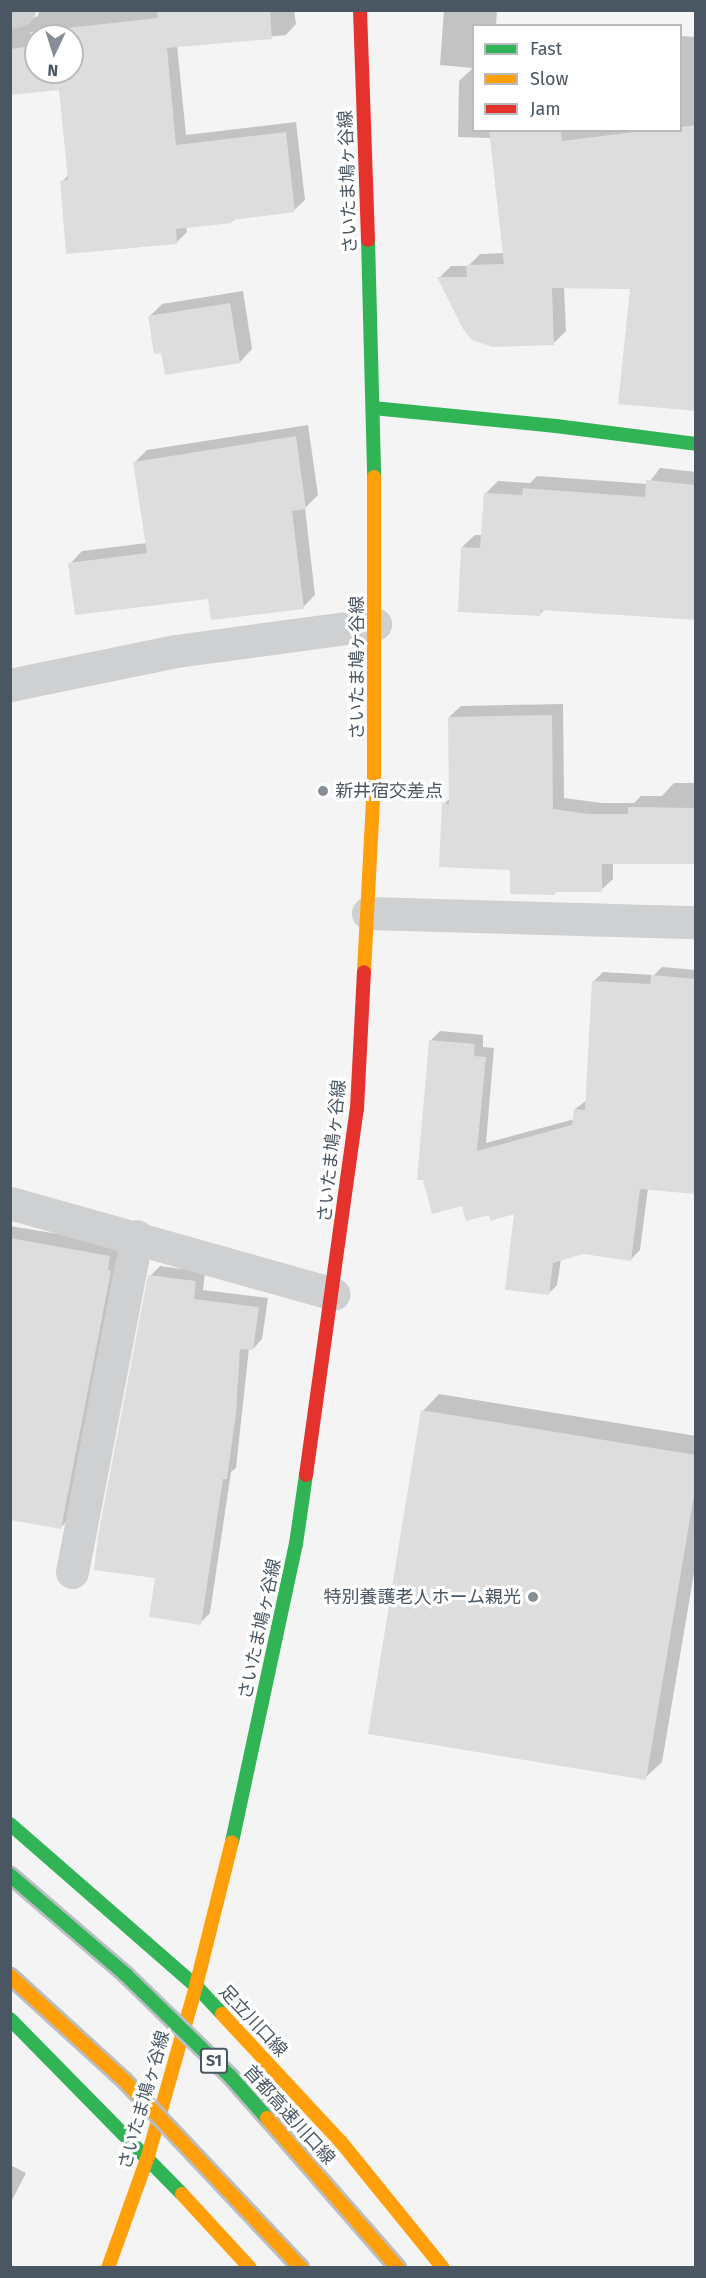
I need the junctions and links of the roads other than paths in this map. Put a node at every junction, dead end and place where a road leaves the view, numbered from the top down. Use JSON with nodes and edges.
{"nodes":[{"id":1,"x":19,"y":10,"type":"edge"},
{"id":2,"x":360,"y":10,"type":"edge"},
{"id":3,"x":10,"y":12,"type":"edge"},
{"id":4,"x":373,"y":408,"type":"junction"},
{"id":5,"x":696,"y":444,"type":"edge"},
{"id":6,"x":375,"y":624,"type":"junction"},
{"id":7,"x":10,"y":685,"type":"edge"},
{"id":8,"x":368,"y":914,"type":"junction"},
{"id":9,"x":696,"y":922,"type":"edge"},
{"id":10,"x":10,"y":1203,"type":"edge"},
{"id":11,"x":137,"y":1236,"type":"junction"},
{"id":12,"x":333,"y":1294,"type":"junction"},
{"id":13,"x":72,"y":1572,"type":"dead end"},
{"id":14,"x":10,"y":1824,"type":"edge"},
{"id":15,"x":10,"y":1875,"type":"edge"},
{"id":16,"x":10,"y":1976,"type":"edge"},
{"id":17,"x":196,"y":1986,"type":"junction"},
{"id":18,"x":10,"y":2019,"type":"edge"},
{"id":19,"x":148,"y":2156,"type":"junction"},
{"id":20,"x":108,"y":2268,"type":"edge"},
{"id":21,"x":250,"y":2268,"type":"edge"},
{"id":22,"x":301,"y":2268,"type":"edge"},
{"id":23,"x":398,"y":2268,"type":"edge"},
{"id":24,"x":443,"y":2268,"type":"edge"}],
"edges":[{"from":1,"to":3,"type":"street"},
{"from":2,"to":4,"type":"main road","name":"さいたま鳩ヶ谷線"},
{"from":4,"to":5,"type":"main road"},
{"from":4,"to":6,"type":"main road","name":"さいたま鳩ヶ谷線"},
{"from":6,"to":7,"type":"street"},
{"from":6,"to":8,"type":"main road","name":"さいたま鳩ヶ谷線"},
{"from":8,"to":9,"type":"street"},
{"from":8,"to":12,"type":"main road","name":"さいたま鳩ヶ谷線"},
{"from":10,"to":11,"type":"street"},
{"from":11,"to":12,"type":"street"},
{"from":11,"to":13,"type":"street"},
{"from":12,"to":17,"type":"main road","name":"さいたま鳩ヶ谷線"},
{"from":14,"to":17,"type":"main road","name":"足立川口線"},
{"from":15,"to":23,"type":"main road","name":"首都高速川口線","number":"S1","bridge":true},
{"from":16,"to":22,"type":"main road","bridge":true},
{"from":17,"to":19,"type":"main road","name":"さいたま鳩ヶ谷線"},
{"from":17,"to":24,"type":"main road","name":"足立川口線"},
{"from":18,"to":19,"type":"main road"},
{"from":19,"to":20,"type":"main road","name":"さいたま鳩ヶ谷線"},
{"from":19,"to":21,"type":"main road"}]}
